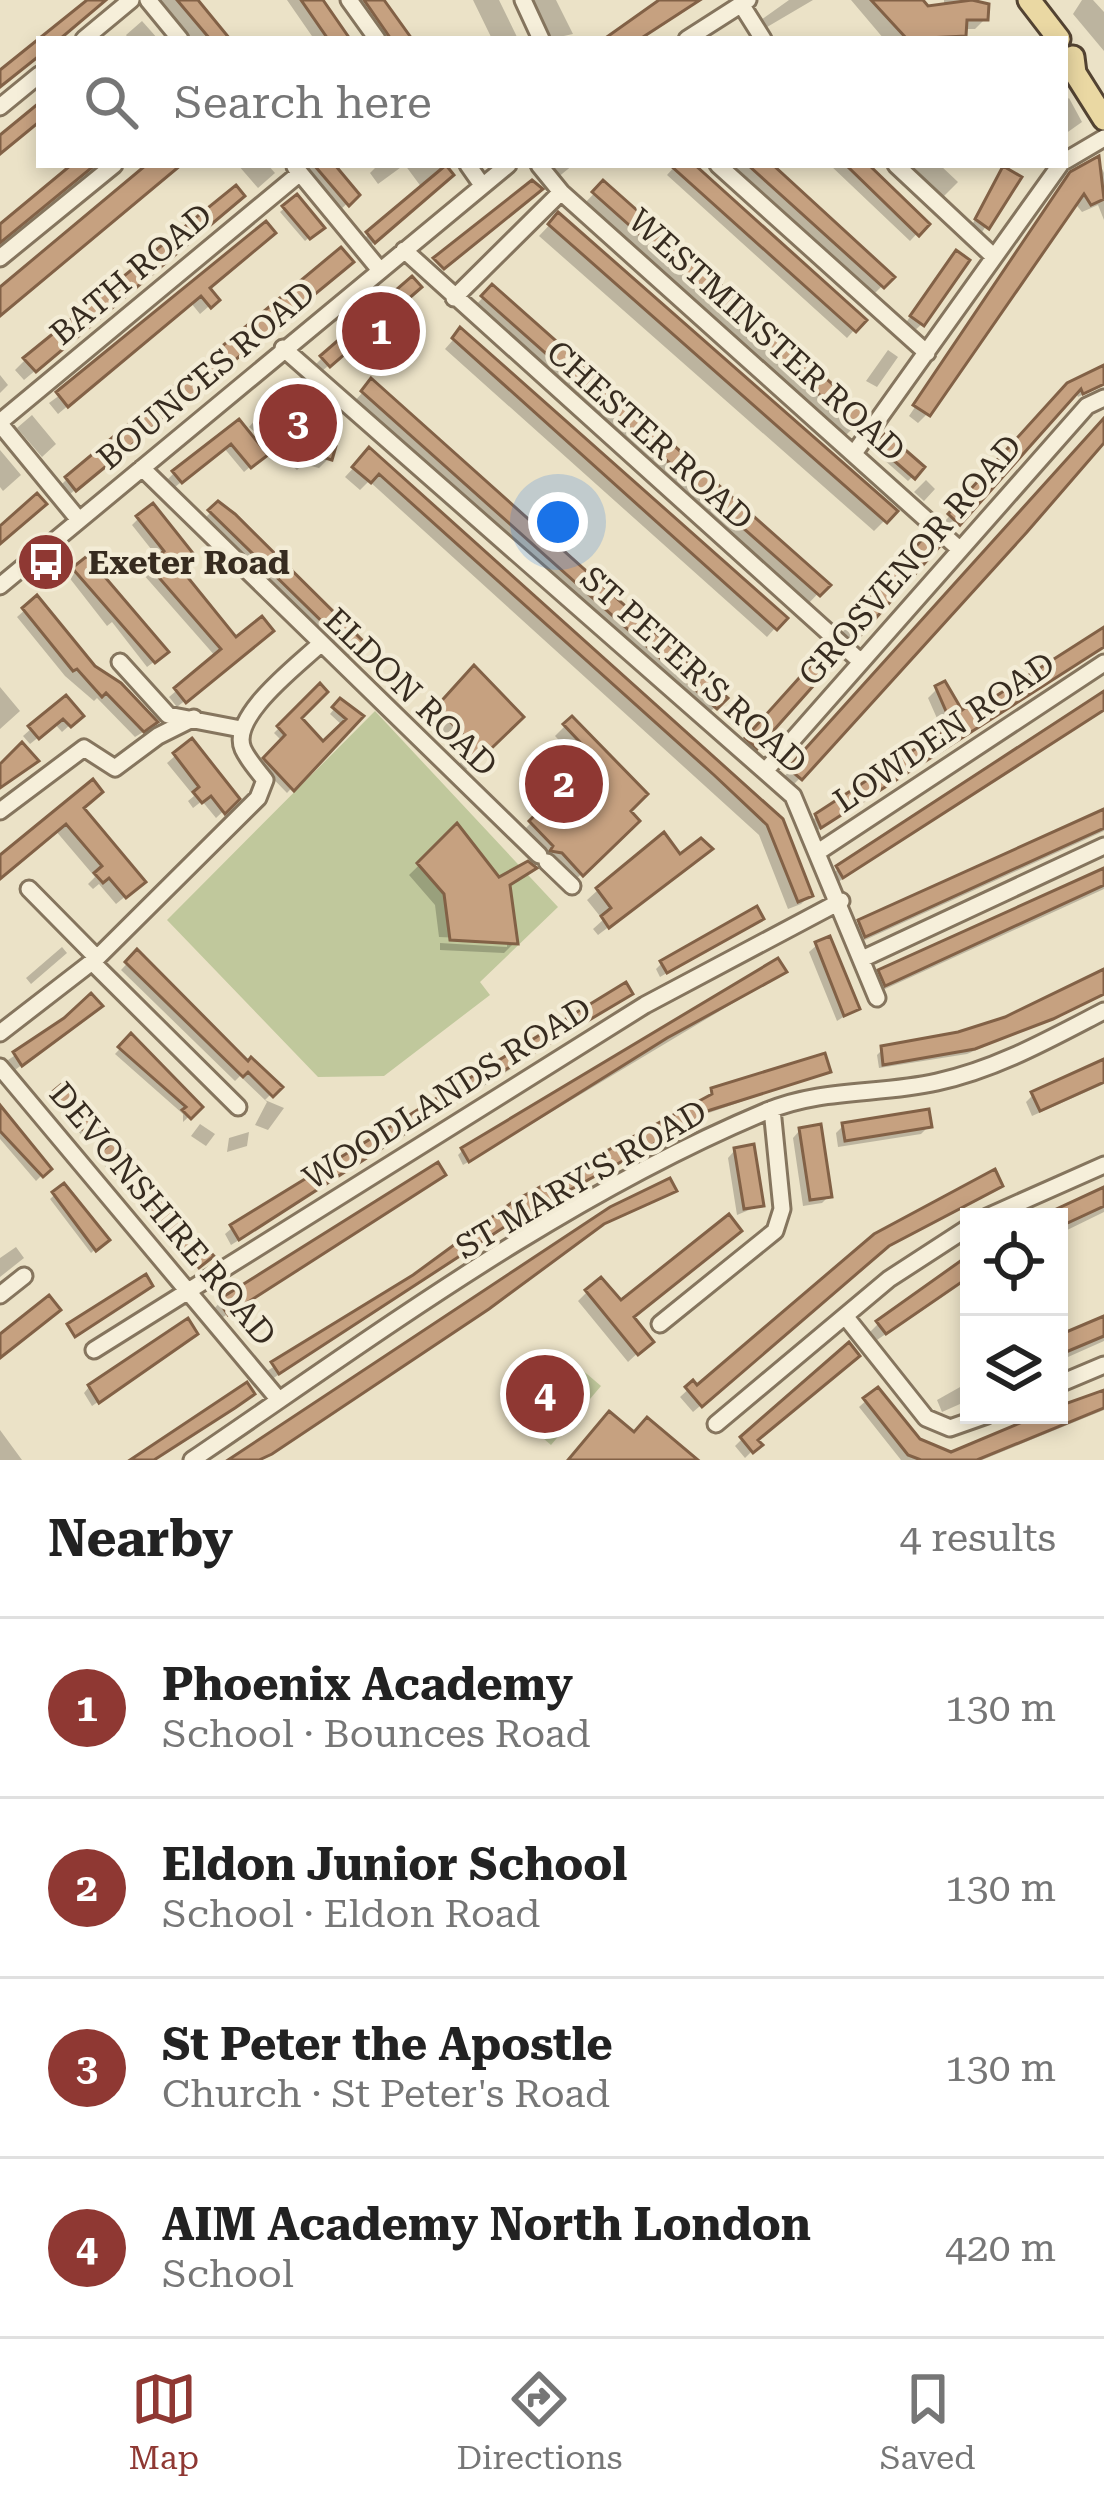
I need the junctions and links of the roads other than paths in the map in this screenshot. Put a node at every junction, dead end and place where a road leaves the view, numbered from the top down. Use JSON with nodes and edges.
{"nodes":[{"id":1,"x":131,"y":0,"type":"edge"},
{"id":2,"x":148,"y":0,"type":"edge"},
{"id":3,"x":349,"y":0,"type":"edge"},
{"id":4,"x":523,"y":0,"type":"edge"},
{"id":5,"x":1029,"y":0,"type":"edge"},
{"id":6,"x":745,"y":2,"type":"edge"},
{"id":7,"x":87,"y":36,"type":"edge"},
{"id":8,"x":178,"y":36,"type":"edge"},
{"id":9,"x":375,"y":36,"type":"edge"},
{"id":10,"x":540,"y":36,"type":"edge"},
{"id":11,"x":692,"y":36,"type":"edge"},
{"id":12,"x":762,"y":36,"type":"edge"},
{"id":13,"x":1057,"y":36,"type":"edge"},
{"id":14,"x":1068,"y":50,"type":"edge"},
{"id":15,"x":1068,"y":52,"type":"edge"},
{"id":16,"x":36,"y":77,"type":"edge"},
{"id":17,"x":1104,"y":98,"type":"edge"},
{"id":18,"x":0,"y":107,"type":"edge"},
{"id":19,"x":1104,"y":119,"type":"edge"},
{"id":20,"x":1104,"y":138,"type":"edge"},
{"id":21,"x":1068,"y":159,"type":"edge"},
{"id":22,"x":109,"y":168,"type":"edge"},
{"id":23,"x":470,"y":168,"type":"edge"},
{"id":24,"x":504,"y":168,"type":"edge"},
{"id":25,"x":541,"y":168,"type":"edge"},
{"id":26,"x":721,"y":168,"type":"edge"},
{"id":27,"x":899,"y":168,"type":"edge"},
{"id":28,"x":1058,"y":168,"type":"edge"},
{"id":29,"x":296,"y":169,"type":"edge"},
{"id":30,"x":482,"y":185,"type":"junction"},
{"id":31,"x":561,"y":192,"type":"junction"},
{"id":32,"x":404,"y":250,"type":"junction"},
{"id":33,"x":992,"y":255,"type":"junction"},
{"id":34,"x":0,"y":258,"type":"edge"},
{"id":35,"x":379,"y":269,"type":"junction"},
{"id":36,"x":454,"y":298,"type":"junction"},
{"id":37,"x":283,"y":348,"type":"junction"},
{"id":38,"x":927,"y":353,"type":"junction"},
{"id":39,"x":1104,"y":398,"type":"edge"},
{"id":40,"x":0,"y":423,"type":"edge"},
{"id":41,"x":855,"y":452,"type":"junction"},
{"id":42,"x":142,"y":468,"type":"junction"},
{"id":43,"x":79,"y":520,"type":"junction"},
{"id":44,"x":957,"y":547,"type":"junction"},
{"id":45,"x":0,"y":586,"type":"edge"},
{"id":46,"x":318,"y":646,"type":"junction"},
{"id":47,"x":860,"y":661,"type":"junction"},
{"id":48,"x":120,"y":662,"type":"dead end"},
{"id":49,"x":1104,"y":663,"type":"edge"},
{"id":50,"x":194,"y":718,"type":"junction"},
{"id":51,"x":241,"y":729,"type":"junction"},
{"id":52,"x":766,"y":770,"type":"junction"},
{"id":53,"x":0,"y":811,"type":"edge"},
{"id":54,"x":1104,"y":847,"type":"edge"},
{"id":55,"x":818,"y":852,"type":"junction"},
{"id":56,"x":572,"y":886,"type":"dead end"},
{"id":57,"x":29,"y":889,"type":"dead end"},
{"id":58,"x":841,"y":901,"type":"junction"},
{"id":59,"x":862,"y":959,"type":"junction"},
{"id":60,"x":94,"y":960,"type":"junction"},
{"id":61,"x":877,"y":998,"type":"dead end"},
{"id":62,"x":1104,"y":1011,"type":"edge"},
{"id":63,"x":0,"y":1033,"type":"edge"},
{"id":64,"x":0,"y":1067,"type":"edge"},
{"id":65,"x":238,"y":1107,"type":"dead end"},
{"id":66,"x":772,"y":1109,"type":"junction"},
{"id":67,"x":1104,"y":1166,"type":"edge"},
{"id":68,"x":1008,"y":1208,"type":"edge"},
{"id":69,"x":960,"y":1233,"type":"edge"},
{"id":70,"x":24,"y":1276,"type":"dead end"},
{"id":71,"x":188,"y":1292,"type":"junction"},
{"id":72,"x":0,"y":1295,"type":"edge"},
{"id":73,"x":844,"y":1316,"type":"junction"},
{"id":74,"x":660,"y":1324,"type":"dead end"},
{"id":75,"x":94,"y":1350,"type":"dead end"},
{"id":76,"x":1104,"y":1365,"type":"edge"},
{"id":77,"x":1068,"y":1380,"type":"edge"},
{"id":78,"x":279,"y":1400,"type":"junction"},
{"id":79,"x":716,"y":1424,"type":"dead end"},
{"id":80,"x":961,"y":1424,"type":"edge"},
{"id":81,"x":192,"y":1460,"type":"edge"}],
"edges":[{"from":1,"to":7,"type":"street"},
{"from":2,"to":8,"type":"street"},
{"from":3,"to":9,"type":"street"},
{"from":4,"to":10,"type":"street"},
{"from":5,"to":13,"type":"main road"},
{"from":6,"to":11,"type":"street"},
{"from":6,"to":12,"type":"street"},
{"from":14,"to":17,"type":"main road"},
{"from":15,"to":19,"type":"main road"},
{"from":16,"to":18,"type":"street"},
{"from":20,"to":21,"type":"street"},
{"from":22,"to":34,"type":"street"},
{"from":23,"to":30,"type":"street"},
{"from":24,"to":30,"type":"street","name":"BOUNCES ROAD"},
{"from":25,"to":31,"type":"street","name":"WESTMINSTER ROAD"},
{"from":26,"to":38,"type":"street"},
{"from":27,"to":33,"type":"street"},
{"from":28,"to":33,"type":"street"},
{"from":29,"to":35,"type":"street"},
{"from":29,"to":40,"type":"street","name":"BATH ROAD"},
{"from":30,"to":32,"type":"street","name":"BOUNCES ROAD"},
{"from":31,"to":36,"type":"street"},
{"from":31,"to":41,"type":"street","name":"WESTMINSTER ROAD"},
{"from":32,"to":35,"type":"street","name":"BOUNCES ROAD"},
{"from":32,"to":36,"type":"street","name":"CHESTER ROAD"},
{"from":33,"to":38,"type":"street"},
{"from":35,"to":37,"type":"street","name":"BOUNCES ROAD"},
{"from":36,"to":47,"type":"street","name":"CHESTER ROAD"},
{"from":37,"to":42,"type":"street","name":"BOUNCES ROAD"},
{"from":37,"to":52,"type":"street","name":"ST PETER'S ROAD"},
{"from":38,"to":41,"type":"street"},
{"from":39,"to":44,"type":"street","name":"GROSVENOR ROAD"},
{"from":40,"to":43,"type":"street"},
{"from":41,"to":44,"type":"street","name":"WESTMINSTER ROAD"},
{"from":42,"to":43,"type":"street","name":"BOUNCES ROAD"},
{"from":42,"to":46,"type":"street","name":"ELDON ROAD"},
{"from":43,"to":45,"type":"street","name":"BOUNCES ROAD"},
{"from":44,"to":47,"type":"street","name":"GROSVENOR ROAD"},
{"from":46,"to":51,"type":"street"},
{"from":46,"to":56,"type":"street","name":"ELDON ROAD"},
{"from":47,"to":52,"type":"street","name":"GROSVENOR ROAD"},
{"from":48,"to":50,"type":"street"},
{"from":49,"to":55,"type":"street","name":"LOWDEN ROAD"},
{"from":50,"to":51,"type":"street"},
{"from":50,"to":53,"type":"street"},
{"from":51,"to":60,"type":"street"},
{"from":52,"to":55,"type":"street","name":"ST PETER'S ROAD"},
{"from":54,"to":59,"type":"street"},
{"from":55,"to":58,"type":"street","name":"ST PETER'S ROAD"},
{"from":57,"to":60,"type":"street"},
{"from":58,"to":59,"type":"street","name":"ST PETER'S ROAD"},
{"from":58,"to":71,"type":"street","name":"WOODLANDS ROAD"},
{"from":59,"to":61,"type":"street","name":"ST PETER'S ROAD"},
{"from":60,"to":63,"type":"street"},
{"from":60,"to":65,"type":"street"},
{"from":62,"to":66,"type":"street","name":"ST MARY'S ROAD"},
{"from":64,"to":71,"type":"street","name":"DEVONSHIRE ROAD"},
{"from":66,"to":74,"type":"street"},
{"from":66,"to":78,"type":"street","name":"ST MARY'S ROAD"},
{"from":67,"to":68,"type":"street"},
{"from":69,"to":73,"type":"street"},
{"from":70,"to":72,"type":"street"},
{"from":71,"to":75,"type":"street","name":"WOODLANDS ROAD"},
{"from":71,"to":78,"type":"street","name":"DEVONSHIRE ROAD"},
{"from":73,"to":79,"type":"street"},
{"from":73,"to":80,"type":"street"},
{"from":76,"to":77,"type":"street"},
{"from":78,"to":81,"type":"street","name":"ST MARY'S ROAD"}]}
